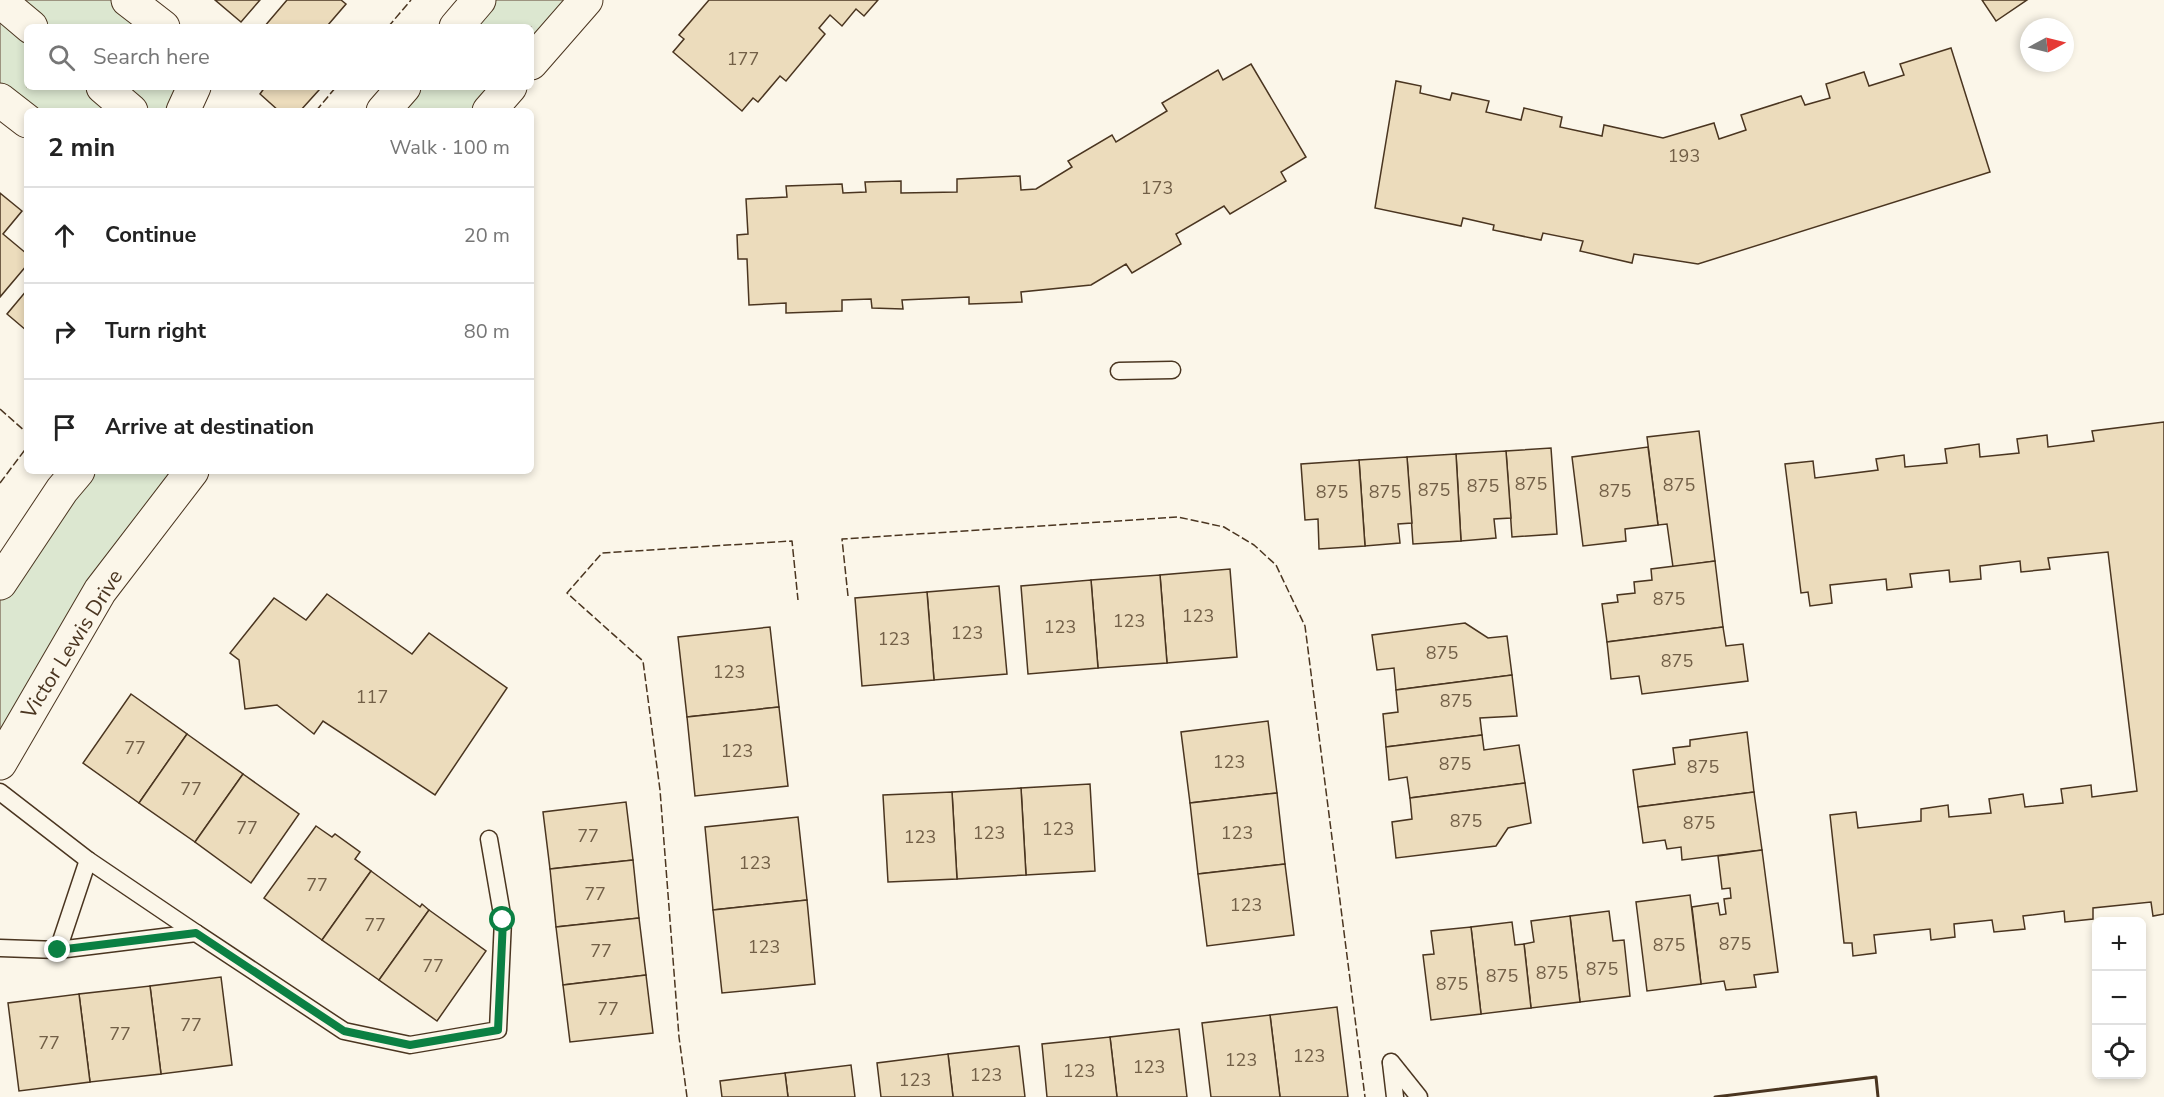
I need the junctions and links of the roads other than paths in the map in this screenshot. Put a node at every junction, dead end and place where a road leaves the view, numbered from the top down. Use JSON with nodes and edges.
{"nodes":[{"id":1,"x":128,"y":0,"type":"edge"},
{"id":2,"x":479,"y":0,"type":"edge"},
{"id":3,"x":586,"y":0,"type":"edge"},
{"id":4,"x":0,"y":1,"type":"edge"},
{"id":5,"x":27,"y":24,"type":"edge"},
{"id":6,"x":159,"y":24,"type":"edge"},
{"id":7,"x":459,"y":24,"type":"edge"},
{"id":8,"x":534,"y":60,"type":"edge"},
{"id":9,"x":106,"y":90,"type":"edge"},
{"id":10,"x":193,"y":90,"type":"edge"},
{"id":11,"x":401,"y":90,"type":"edge"},
{"id":12,"x":507,"y":90,"type":"edge"},
{"id":13,"x":0,"y":100,"type":"edge"},
{"id":14,"x":128,"y":108,"type":"edge"},
{"id":15,"x":184,"y":108,"type":"edge"},
{"id":16,"x":386,"y":108,"type":"edge"},
{"id":17,"x":492,"y":108,"type":"edge"},
{"id":18,"x":24,"y":119,"type":"edge"},
{"id":19,"x":1172,"y":370,"type":"dead end"},
{"id":20,"x":1119,"y":371,"type":"dead end"},
{"id":21,"x":75,"y":474,"type":"edge"},
{"id":22,"x":190,"y":474,"type":"edge"},
{"id":23,"x":0,"y":583,"type":"edge"},
{"id":24,"x":0,"y":763,"type":"edge"},
{"id":25,"x":0,"y":792,"type":"edge"},
{"id":26,"x":489,"y":839,"type":"dead end"},
{"id":27,"x":88,"y":860,"type":"junction"},
{"id":28,"x":196,"y":933,"type":"junction"},
{"id":29,"x":0,"y":948,"type":"edge"},
{"id":30,"x":58,"y":950,"type":"junction"},
{"id":31,"x":1395,"y":1097,"type":"edge"},
{"id":32,"x":1419,"y":1097,"type":"edge"}],
"edges":[{"from":1,"to":6,"type":"street"},
{"from":2,"to":7,"type":"street"},
{"from":3,"to":8,"type":"street"},
{"from":4,"to":5,"type":"street"},
{"from":9,"to":14,"type":"street"},
{"from":10,"to":15,"type":"street"},
{"from":11,"to":16,"type":"street"},
{"from":12,"to":17,"type":"street"},
{"from":13,"to":18,"type":"street"},
{"from":19,"to":20,"type":"lane"},
{"from":21,"to":23,"type":"street"},
{"from":22,"to":24,"type":"street","name":"Victor Lewis Drive"},
{"from":25,"to":27,"type":"lane"},
{"from":26,"to":28,"type":"lane"},
{"from":27,"to":28,"type":"lane"},
{"from":27,"to":30,"type":"lane"},
{"from":28,"to":30,"type":"lane"},
{"from":29,"to":30,"type":"lane"},
{"from":31,"to":32,"type":"lane"}]}
